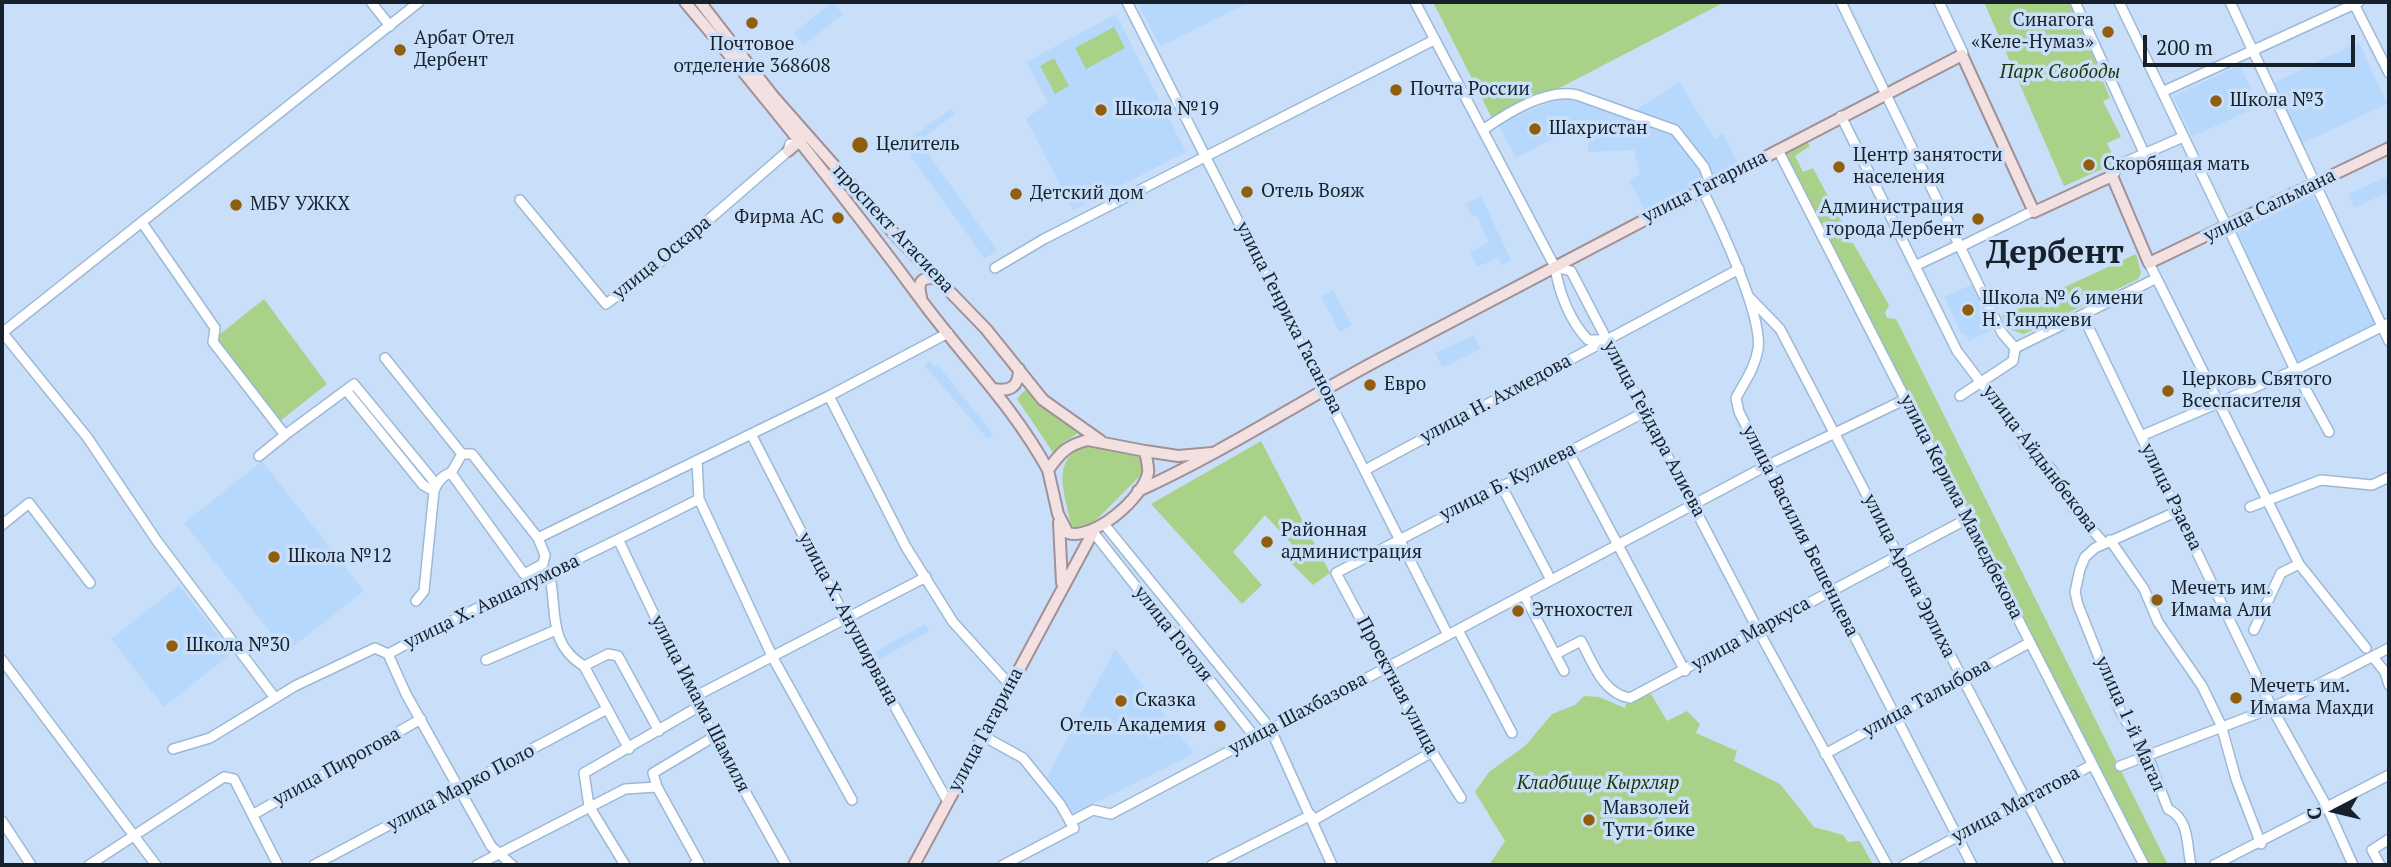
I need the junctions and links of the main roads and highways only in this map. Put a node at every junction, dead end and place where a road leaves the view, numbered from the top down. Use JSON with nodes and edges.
{"nodes":[{"id":1,"x":685,"y":2,"type":"edge"},
{"id":2,"x":700,"y":2,"type":"edge"},
{"id":3,"x":1886,"y":93,"type":"junction"},
{"id":4,"x":1841,"y":117,"type":"junction"},
{"id":5,"x":804,"y":137,"type":"junction"},
{"id":6,"x":2389,"y":148,"type":"edge"},
{"id":7,"x":788,"y":151,"type":"road end"},
{"id":8,"x":1706,"y":185,"type":"junction"},
{"id":9,"x":2034,"y":211,"type":"junction"},
{"id":10,"x":938,"y":279,"type":"junction"},
{"id":11,"x":921,"y":300,"type":"junction"},
{"id":12,"x":1019,"y":369,"type":"junction"},
{"id":13,"x":1325,"y":388,"type":"junction"},
{"id":14,"x":993,"y":389,"type":"junction"},
{"id":15,"x":1101,"y":441,"type":"junction"},
{"id":16,"x":1145,"y":451,"type":"junction"},
{"id":17,"x":1048,"y":470,"type":"junction"},
{"id":18,"x":1138,"y":491,"type":"junction"},
{"id":19,"x":1058,"y":514,"type":"junction"},
{"id":20,"x":1093,"y":532,"type":"junction"},
{"id":21,"x":1060,"y":596,"type":"junction"},
{"id":22,"x":914,"y":865,"type":"edge"}],
"edges":[{"from":1,"to":5,"type":"main road","name":"проспект Агасиева"},
{"from":2,"to":5,"type":"main road","name":"проспект Агасиева"},
{"from":3,"to":4,"type":"main road","name":"улица Гагарина"},
{"from":3,"to":9,"type":"main road","name":"улица Гагарина"},
{"from":3,"to":9,"type":"main road","name":"улица Гагарина"},
{"from":4,"to":8,"type":"main road","name":"улица Гагарина"},
{"from":4,"to":8,"type":"main road","name":"улица Гагарина"},
{"from":5,"to":7,"type":"main road","name":"улица Оскара"},
{"from":5,"to":10,"type":"main road","name":"проспект Агасиева"},
{"from":5,"to":11,"type":"main road","name":"проспект Агасиева"},
{"from":6,"to":9,"type":"main road","name":"улица Сальмана"},
{"from":8,"to":13,"type":"main road","name":"улица Гагарина"},
{"from":10,"to":11,"type":"main road"},
{"from":10,"to":12,"type":"main road","name":"проспект Агасиева"},
{"from":11,"to":14,"type":"main road","name":"проспект Агасиева"},
{"from":12,"to":14,"type":"main road"},
{"from":12,"to":15,"type":"main road","name":"проспект Агасиева"},
{"from":13,"to":16,"type":"main road","name":"улица Гагарина"},
{"from":13,"to":18,"type":"main road","name":"улица Гагарина"},
{"from":14,"to":17,"type":"main road","name":"проспект Агасиева"},
{"from":15,"to":16,"type":"main road"},
{"from":15,"to":17,"type":"main road"},
{"from":16,"to":18,"type":"main road"},
{"from":17,"to":19,"type":"main road"},
{"from":18,"to":20,"type":"main road"},
{"from":19,"to":20,"type":"main road"},
{"from":19,"to":21,"type":"main road","name":"улица Гагарина"},
{"from":20,"to":21,"type":"main road","name":"улица Гагарина"},
{"from":21,"to":22,"type":"main road","name":"улица Гагарина"}]}
